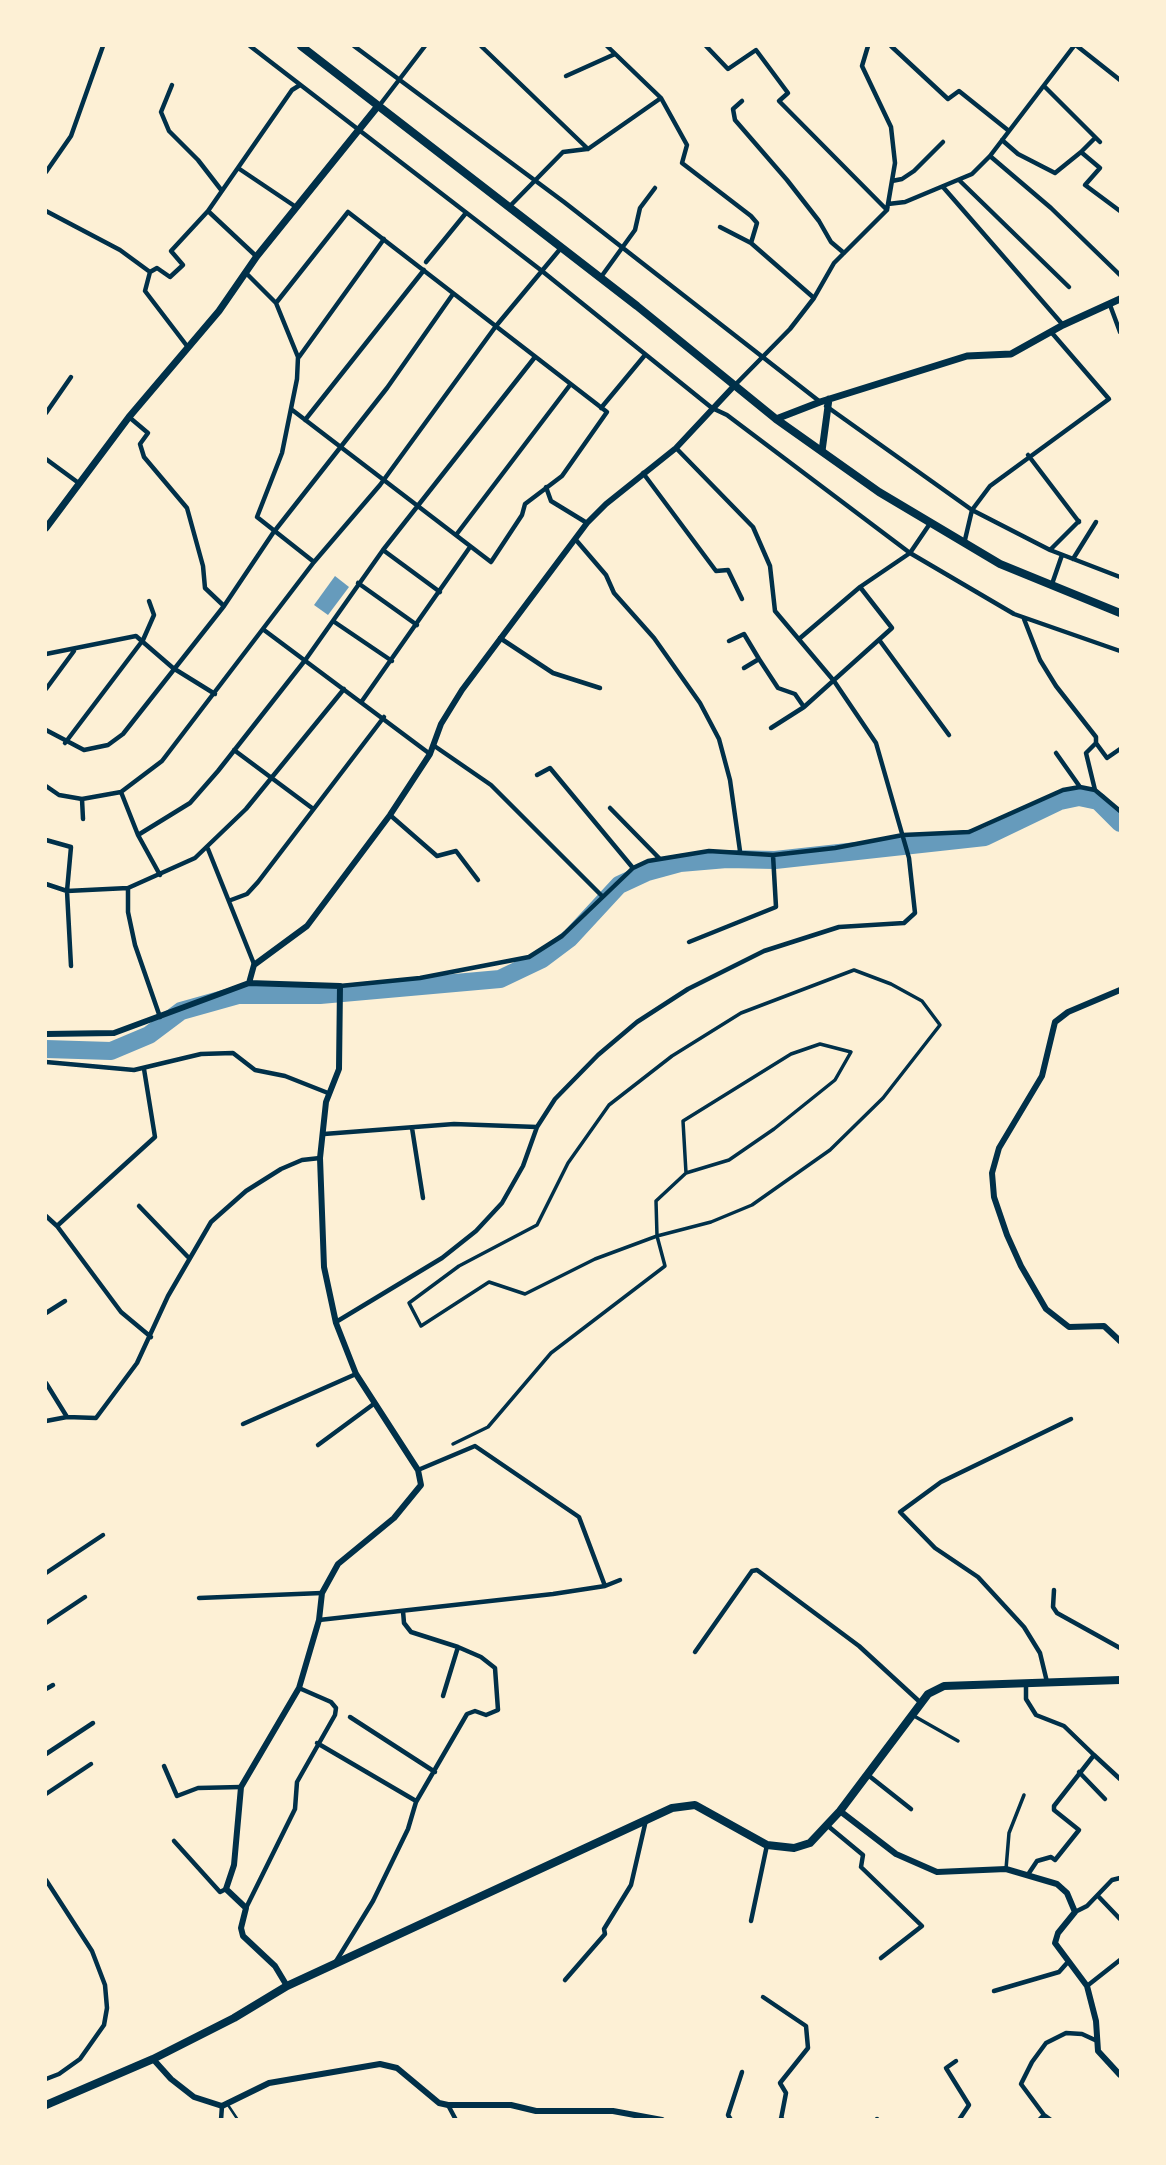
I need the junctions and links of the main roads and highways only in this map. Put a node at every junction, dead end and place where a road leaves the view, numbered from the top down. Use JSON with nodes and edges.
{"nodes":[{"id":1,"x":300,"y":46,"type":"edge"},
{"id":2,"x":378,"y":106,"type":"junction"},
{"id":3,"x":1121,"y":299,"type":"edge"},
{"id":4,"x":824,"y":400,"type":"junction"},
{"id":5,"x":776,"y":419,"type":"junction"},
{"id":6,"x":822,"y":451,"type":"junction"},
{"id":7,"x":46,"y":525,"type":"edge"},
{"id":8,"x":1121,"y":613,"type":"edge"},
{"id":9,"x":1121,"y":1680,"type":"edge"},
{"id":10,"x":46,"y":2105,"type":"edge"}],
"edges":[{"from":1,"to":2,"type":"main road"},
{"from":2,"to":5,"type":"main road"},
{"from":2,"to":7,"type":"main road"},
{"from":3,"to":4,"type":"main road"},
{"from":4,"to":5,"type":"main road"},
{"from":4,"to":6,"type":"main road"},
{"from":5,"to":6,"type":"main road"},
{"from":6,"to":8,"type":"main road"},
{"from":9,"to":10,"type":"main road"}]}
